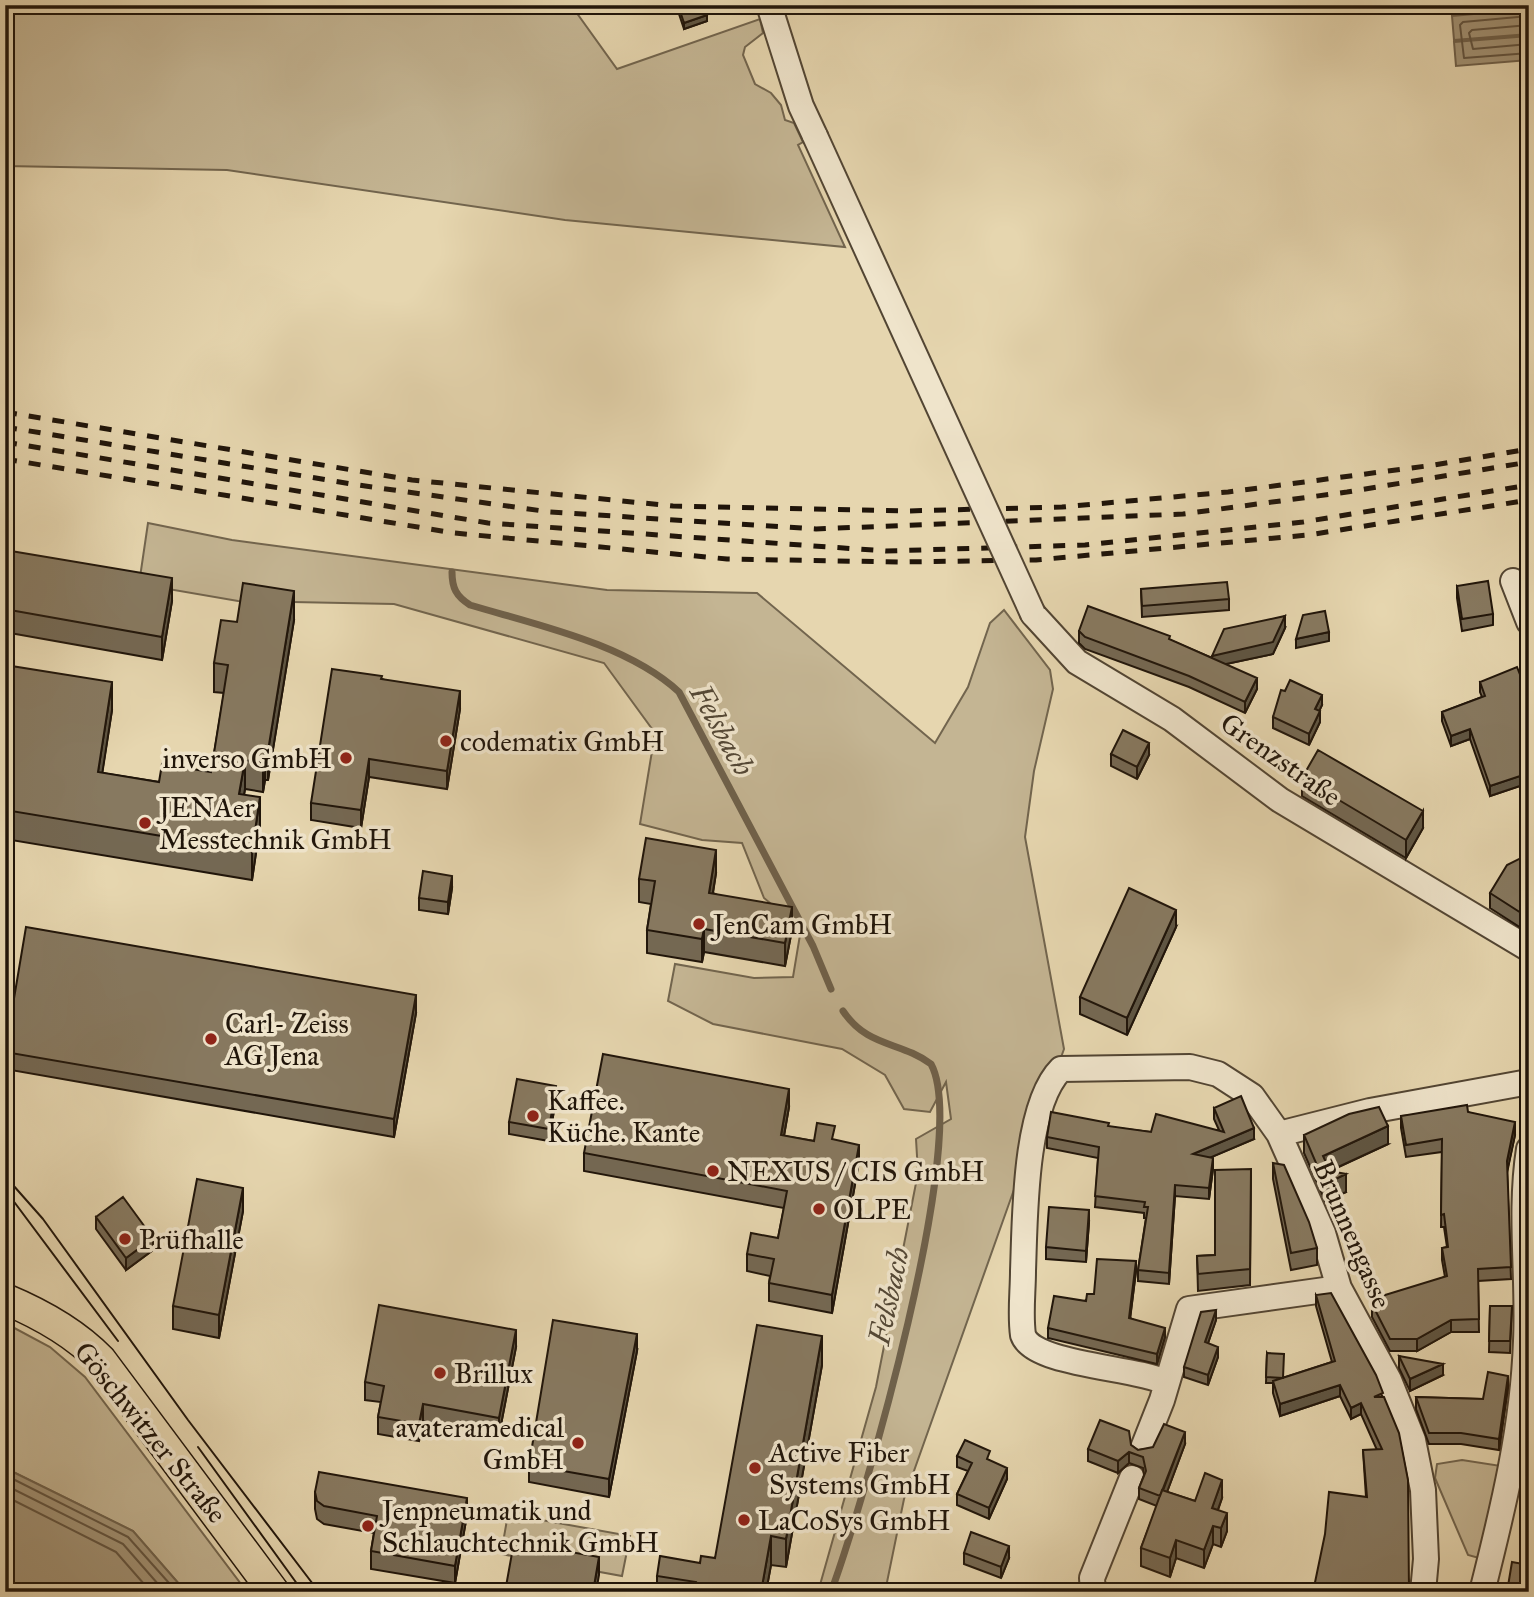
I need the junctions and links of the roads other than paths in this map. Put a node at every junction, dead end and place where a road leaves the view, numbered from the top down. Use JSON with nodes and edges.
{"nodes":[{"id":1,"x":769,"y":5,"type":"edge"},
{"id":2,"x":1513,"y":581,"type":"dead end"},
{"id":3,"x":1529,"y":622,"type":"edge"},
{"id":4,"x":1518,"y":943,"type":"edge"},
{"id":5,"x":1529,"y":1082,"type":"edge"},
{"id":6,"x":1279,"y":1135,"type":"junction"},
{"id":7,"x":1529,"y":1149,"type":"edge"},
{"id":8,"x":1339,"y":1288,"type":"junction"},
{"id":9,"x":5,"y":1299,"type":"edge"},
{"id":10,"x":1165,"y":1382,"type":"junction"},
{"id":11,"x":1143,"y":1448,"type":"edge"},
{"id":12,"x":1132,"y":1478,"type":"dead end"},
{"id":13,"x":274,"y":1592,"type":"edge"},
{"id":14,"x":1093,"y":1592,"type":"edge"},
{"id":15,"x":1423,"y":1592,"type":"edge"},
{"id":16,"x":1482,"y":1592,"type":"edge"}],
"edges":[{"from":1,"to":4,"type":"street","name":"Grenzstraße","bridge":true},
{"from":2,"to":3,"type":"street"},
{"from":5,"to":6,"type":"street"},
{"from":6,"to":8,"type":"street","name":"Brunnengasse"},
{"from":6,"to":10,"type":"street","name":"Brunnengasse"},
{"from":7,"to":16,"type":"street"},
{"from":8,"to":10,"type":"street"},
{"from":8,"to":15,"type":"street","name":"Brunnengasse"},
{"from":9,"to":13,"type":"main road","name":"Göschwitzer Straße"},
{"from":10,"to":11,"type":"street"},
{"from":12,"to":14,"type":"street"}]}
